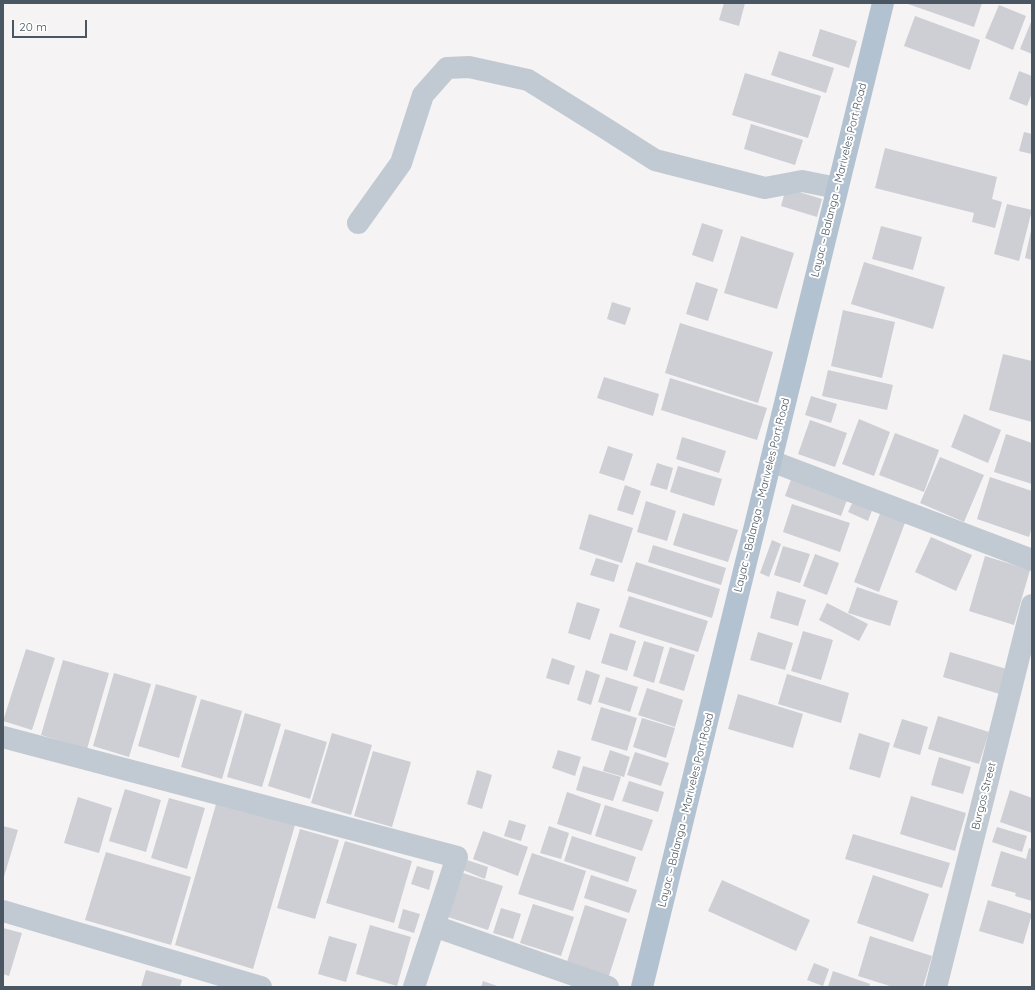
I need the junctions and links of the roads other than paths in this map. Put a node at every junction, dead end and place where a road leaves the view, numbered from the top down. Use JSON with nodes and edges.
{"nodes":[{"id":1,"x":882,"y":3,"type":"edge"},
{"id":2,"x":837,"y":188,"type":"junction"},
{"id":3,"x":358,"y":223,"type":"dead end"},
{"id":4,"x":771,"y":461,"type":"junction"},
{"id":5,"x":1032,"y":560,"type":"edge"},
{"id":6,"x":1032,"y":605,"type":"edge"},
{"id":7,"x":3,"y":737,"type":"edge"},
{"id":8,"x":3,"y":911,"type":"edge"},
{"id":9,"x":434,"y":926,"type":"junction"},
{"id":10,"x":261,"y":987,"type":"edge"},
{"id":11,"x":414,"y":987,"type":"edge"},
{"id":12,"x":608,"y":987,"type":"edge"},
{"id":13,"x":642,"y":987,"type":"edge"},
{"id":14,"x":936,"y":987,"type":"edge"}],
"edges":[{"from":1,"to":2,"type":"main road","name":"Layac – Balanga – Mariveles Port Road"},
{"from":2,"to":3,"type":"street"},
{"from":2,"to":4,"type":"main road","name":"Layac – Balanga – Mariveles Port Road"},
{"from":4,"to":5,"type":"street"},
{"from":4,"to":13,"type":"main road","name":"Layac – Balanga – Mariveles Port Road"},
{"from":6,"to":14,"type":"street","name":"Burgos Street"},
{"from":7,"to":9,"type":"street"},
{"from":8,"to":10,"type":"street"},
{"from":9,"to":11,"type":"street"},
{"from":9,"to":12,"type":"street"}]}
